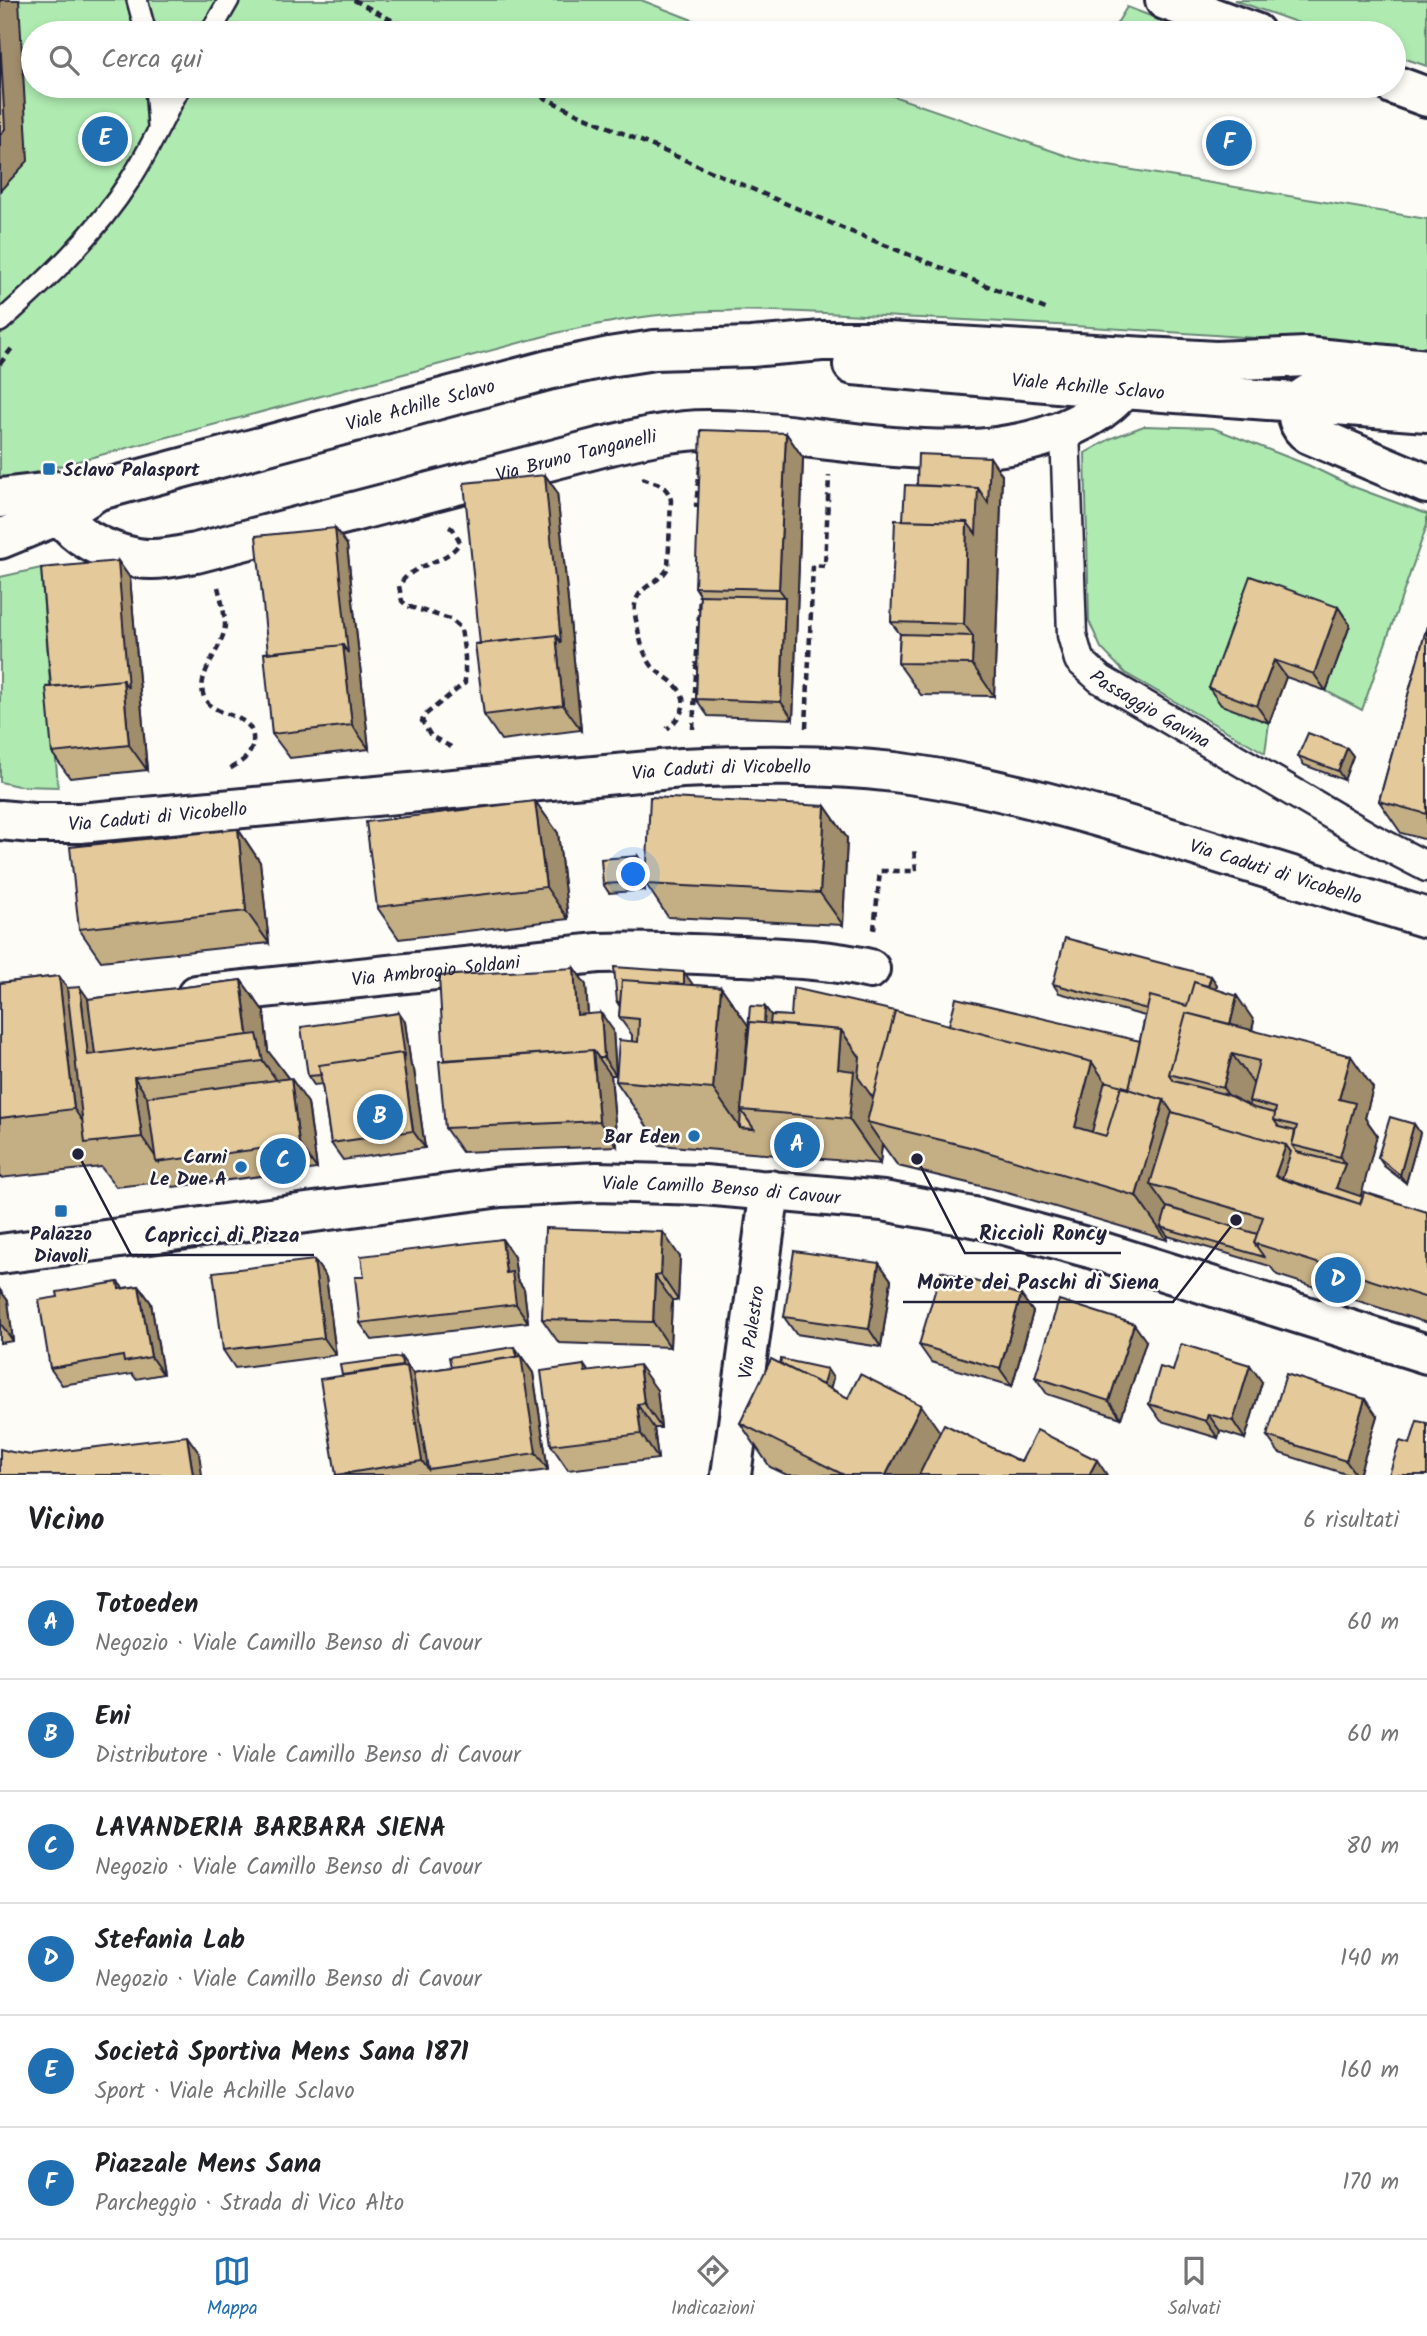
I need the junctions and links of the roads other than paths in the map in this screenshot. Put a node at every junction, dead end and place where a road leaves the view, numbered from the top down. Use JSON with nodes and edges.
{"nodes":[{"id":1,"x":137,"y":0,"type":"edge"},
{"id":2,"x":229,"y":0,"type":"edge"},
{"id":3,"x":1165,"y":0,"type":"edge"},
{"id":4,"x":143,"y":21,"type":"edge"},
{"id":5,"x":218,"y":21,"type":"edge"},
{"id":6,"x":1222,"y":21,"type":"edge"},
{"id":7,"x":1406,"y":89,"type":"edge"},
{"id":8,"x":1427,"y":97,"type":"edge"},
{"id":9,"x":156,"y":98,"type":"edge"},
{"id":10,"x":174,"y":98,"type":"edge"},
{"id":11,"x":158,"y":127,"type":"junction"},
{"id":12,"x":2,"y":320,"type":"edge"},
{"id":13,"x":751,"y":347,"type":"junction"},
{"id":14,"x":1427,"y":369,"type":"edge"},
{"id":15,"x":1124,"y":389,"type":"junction"},
{"id":16,"x":1427,"y":391,"type":"edge"},
{"id":17,"x":1298,"y":402,"type":"junction"},
{"id":18,"x":1427,"y":412,"type":"edge"},
{"id":19,"x":1065,"y":430,"type":"junction"},
{"id":20,"x":1427,"y":484,"type":"edge"},
{"id":21,"x":65,"y":497,"type":"junction"},
{"id":22,"x":0,"y":498,"type":"edge"},
{"id":23,"x":0,"y":515,"type":"edge"},
{"id":24,"x":0,"y":539,"type":"edge"},
{"id":25,"x":0,"y":820,"type":"edge"},
{"id":26,"x":1427,"y":867,"type":"edge"},
{"id":27,"x":1427,"y":918,"type":"edge"},
{"id":28,"x":872,"y":954,"type":"road end"},
{"id":29,"x":168,"y":998,"type":"edge"},
{"id":30,"x":770,"y":1190,"type":"junction"},
{"id":31,"x":0,"y":1254,"type":"edge"},
{"id":32,"x":1427,"y":1354,"type":"edge"},
{"id":33,"x":731,"y":1475,"type":"edge"}],
"edges":[{"from":1,"to":4,"type":"lane"},
{"from":2,"to":5,"type":"lane"},
{"from":3,"to":6,"type":"street"},
{"from":7,"to":8,"type":"street"},
{"from":9,"to":11,"type":"lane"},
{"from":10,"to":11,"type":"lane"},
{"from":11,"to":12,"type":"lane"},
{"from":13,"to":14,"type":"street","name":"Viale Achille Sclavo"},
{"from":13,"to":15,"type":"street","name":"Viale Achille Sclavo"},
{"from":13,"to":21,"type":"street","name":"Viale Achille Sclavo"},
{"from":15,"to":17,"type":"street","name":"Viale Achille Sclavo"},
{"from":15,"to":19,"type":"street","name":"Via Bruno Tanganelli"},
{"from":16,"to":17,"type":"street"},
{"from":17,"to":18,"type":"street","name":"Viale Achille Sclavo"},
{"from":17,"to":20,"type":"street"},
{"from":19,"to":21,"type":"street","name":"Via Bruno Tanganelli"},
{"from":19,"to":26,"type":"street","name":"Passaggio Gavina"},
{"from":21,"to":22,"type":"street","name":"Viale Achille Sclavo"},
{"from":21,"to":23,"type":"street"},
{"from":21,"to":24,"type":"street","name":"Viale Achille Sclavo"},
{"from":25,"to":27,"type":"street","name":"Via Caduti di Vicobello"},
{"from":28,"to":29,"type":"street","name":"Via Ambrogio Soldani"},
{"from":30,"to":31,"type":"street","name":"Viale Camillo Benso di Cavour"},
{"from":30,"to":32,"type":"street","name":"Viale Camillo Benso di Cavour"},
{"from":30,"to":33,"type":"street","name":"Via Palestro"}]}
